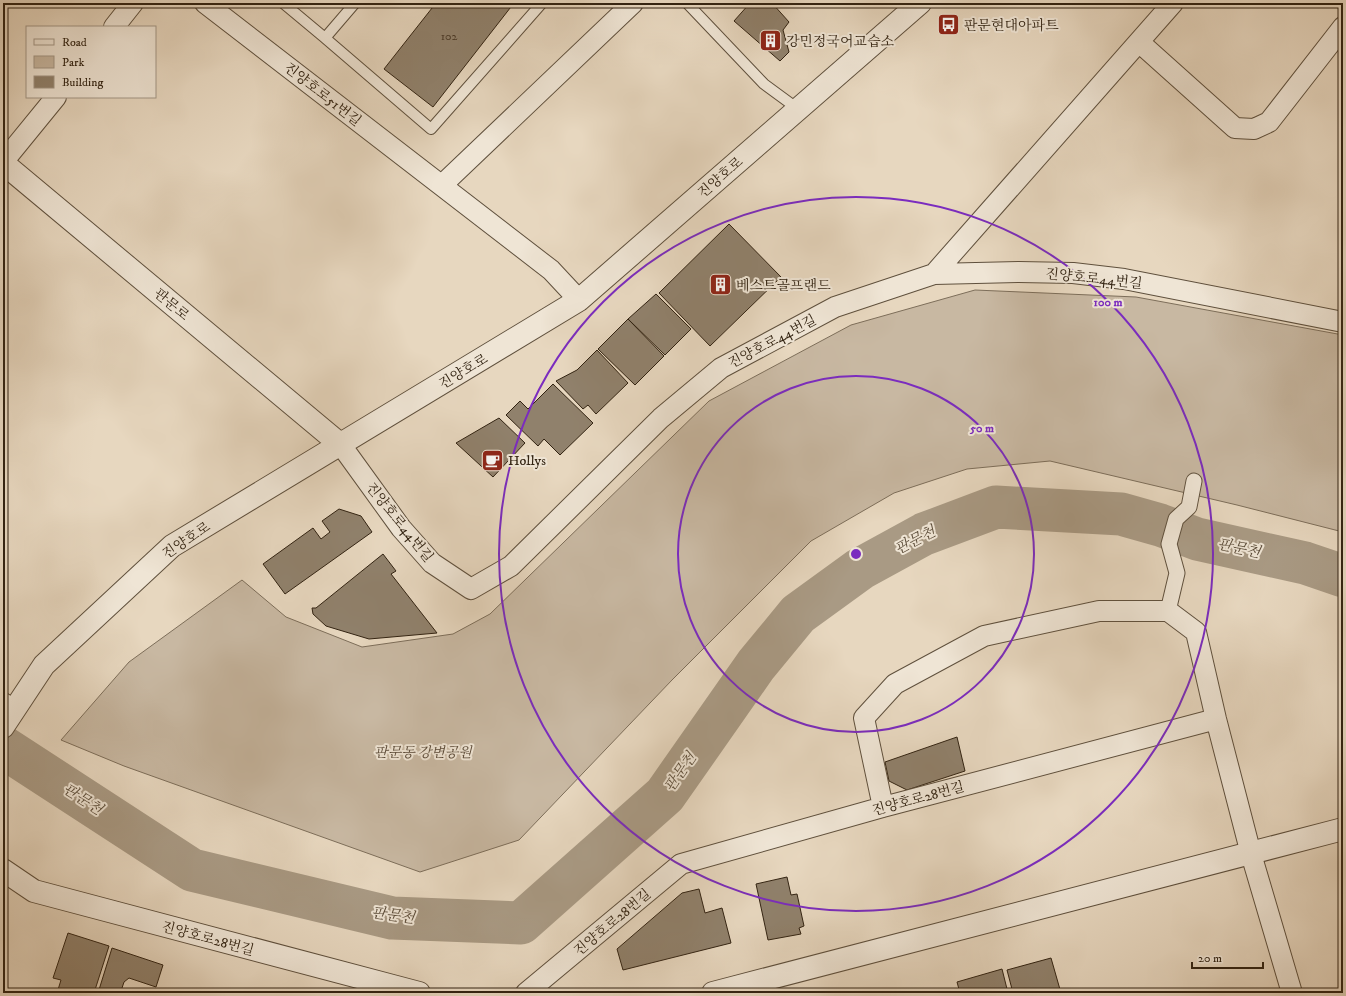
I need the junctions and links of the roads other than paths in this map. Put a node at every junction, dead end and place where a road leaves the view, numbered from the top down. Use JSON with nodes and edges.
{"nodes":[{"id":1,"x":133,"y":3,"type":"edge"},
{"id":2,"x":205,"y":3,"type":"edge"},
{"id":3,"x":283,"y":3,"type":"edge"},
{"id":4,"x":355,"y":3,"type":"edge"},
{"id":5,"x":542,"y":3,"type":"edge"},
{"id":6,"x":633,"y":3,"type":"edge"},
{"id":7,"x":687,"y":3,"type":"edge"},
{"id":8,"x":920,"y":3,"type":"edge"},
{"id":9,"x":1173,"y":3,"type":"edge"},
{"id":10,"x":115,"y":26,"type":"edge"},
{"id":11,"x":1343,"y":27,"type":"edge"},
{"id":12,"x":325,"y":38,"type":"junction"},
{"id":13,"x":1139,"y":42,"type":"junction"},
{"id":14,"x":55,"y":98,"type":"edge"},
{"id":15,"x":798,"y":109,"type":"junction"},
{"id":16,"x":3,"y":162,"type":"edge"},
{"id":17,"x":442,"y":185,"type":"junction"},
{"id":18,"x":934,"y":274,"type":"junction"},
{"id":19,"x":579,"y":300,"type":"junction"},
{"id":20,"x":1343,"y":322,"type":"edge"},
{"id":21,"x":341,"y":445,"type":"junction"},
{"id":22,"x":1194,"y":481,"type":"dead end"},
{"id":23,"x":1168,"y":611,"type":"junction"},
{"id":24,"x":10,"y":702,"type":"edge"},
{"id":25,"x":1216,"y":719,"type":"junction"},
{"id":26,"x":3,"y":727,"type":"edge"},
{"id":27,"x":883,"y":807,"type":"junction"},
{"id":28,"x":1343,"y":829,"type":"edge"},
{"id":29,"x":1251,"y":854,"type":"junction"},
{"id":30,"x":3,"y":870,"type":"edge"},
{"id":31,"x":1285,"y":991,"type":"edge"},
{"id":32,"x":419,"y":993,"type":"edge"},
{"id":33,"x":526,"y":993,"type":"edge"},
{"id":34,"x":714,"y":993,"type":"edge"}],
"edges":[{"from":1,"to":10,"type":"street"},
{"from":2,"to":17,"type":"street","name":"진양호로51번길"},
{"from":3,"to":12,"type":"lane"},
{"from":4,"to":12,"type":"lane"},
{"from":5,"to":12,"type":"lane"},
{"from":6,"to":17,"type":"street"},
{"from":7,"to":15,"type":"lane"},
{"from":8,"to":15,"type":"street","name":"진양호로"},
{"from":9,"to":13,"type":"street"},
{"from":11,"to":13,"type":"street"},
{"from":13,"to":18,"type":"street"},
{"from":14,"to":16,"type":"street","name":"판문로"},
{"from":15,"to":19,"type":"street","name":"진양호로"},
{"from":16,"to":21,"type":"street","name":"판문로"},
{"from":17,"to":19,"type":"street","name":"진양호로51번길"},
{"from":18,"to":20,"type":"street","name":"진양호로44번길"},
{"from":18,"to":21,"type":"street","name":"진양호로44번길"},
{"from":19,"to":21,"type":"street","name":"진양호로"},
{"from":21,"to":24,"type":"street","name":"진양호로"},
{"from":22,"to":23,"type":"street"},
{"from":23,"to":25,"type":"street"},
{"from":23,"to":27,"type":"street"},
{"from":24,"to":26,"type":"street","name":"진양호로"},
{"from":25,"to":27,"type":"street","name":"진양호로28번길"},
{"from":25,"to":29,"type":"street"},
{"from":27,"to":33,"type":"street","name":"진양호로28번길"},
{"from":28,"to":29,"type":"street"},
{"from":29,"to":31,"type":"street"},
{"from":29,"to":34,"type":"street"},
{"from":30,"to":32,"type":"street","name":"진양호로28번길"}]}
